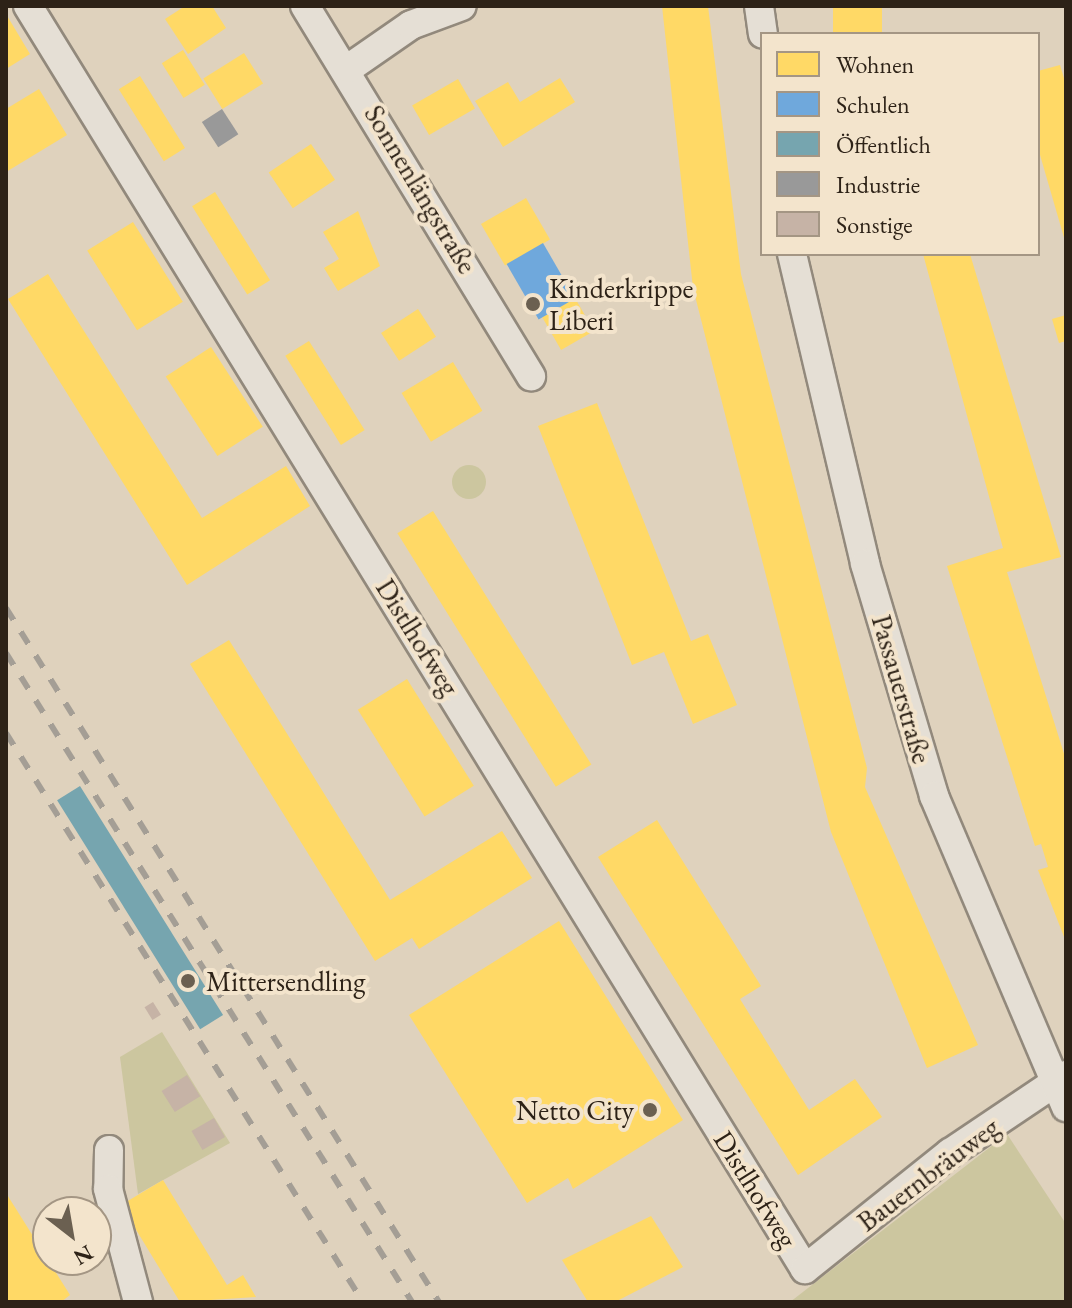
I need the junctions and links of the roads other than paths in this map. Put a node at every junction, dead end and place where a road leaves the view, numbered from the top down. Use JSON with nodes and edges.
{"nodes":[{"id":1,"x":28,"y":6,"type":"edge"},
{"id":2,"x":305,"y":6,"type":"edge"},
{"id":3,"x":462,"y":6,"type":"edge"},
{"id":4,"x":759,"y":6,"type":"edge"},
{"id":5,"x":763,"y":32,"type":"edge"},
{"id":6,"x":349,"y":68,"type":"junction"},
{"id":7,"x":792,"y":256,"type":"edge"},
{"id":8,"x":531,"y":376,"type":"dead end"},
{"id":9,"x":1062,"y":1088,"type":"edge"},
{"id":10,"x":109,"y":1150,"type":"dead end"},
{"id":11,"x":805,"y":1269,"type":"joint"},
{"id":12,"x":133,"y":1300,"type":"edge"}],
"edges":[{"from":1,"to":11,"type":"street","name":"Distlhofweg"},
{"from":2,"to":6,"type":"street","name":"Sonnenlängstraße"},
{"from":3,"to":6,"type":"street"},
{"from":4,"to":5,"type":"street"},
{"from":6,"to":8,"type":"street","name":"Sonnenlängstraße"},
{"from":7,"to":9,"type":"street","name":"Passauerstraße"},
{"from":9,"to":11,"type":"street","name":"Bauernbräuweg"},
{"from":10,"to":12,"type":"street"}]}
